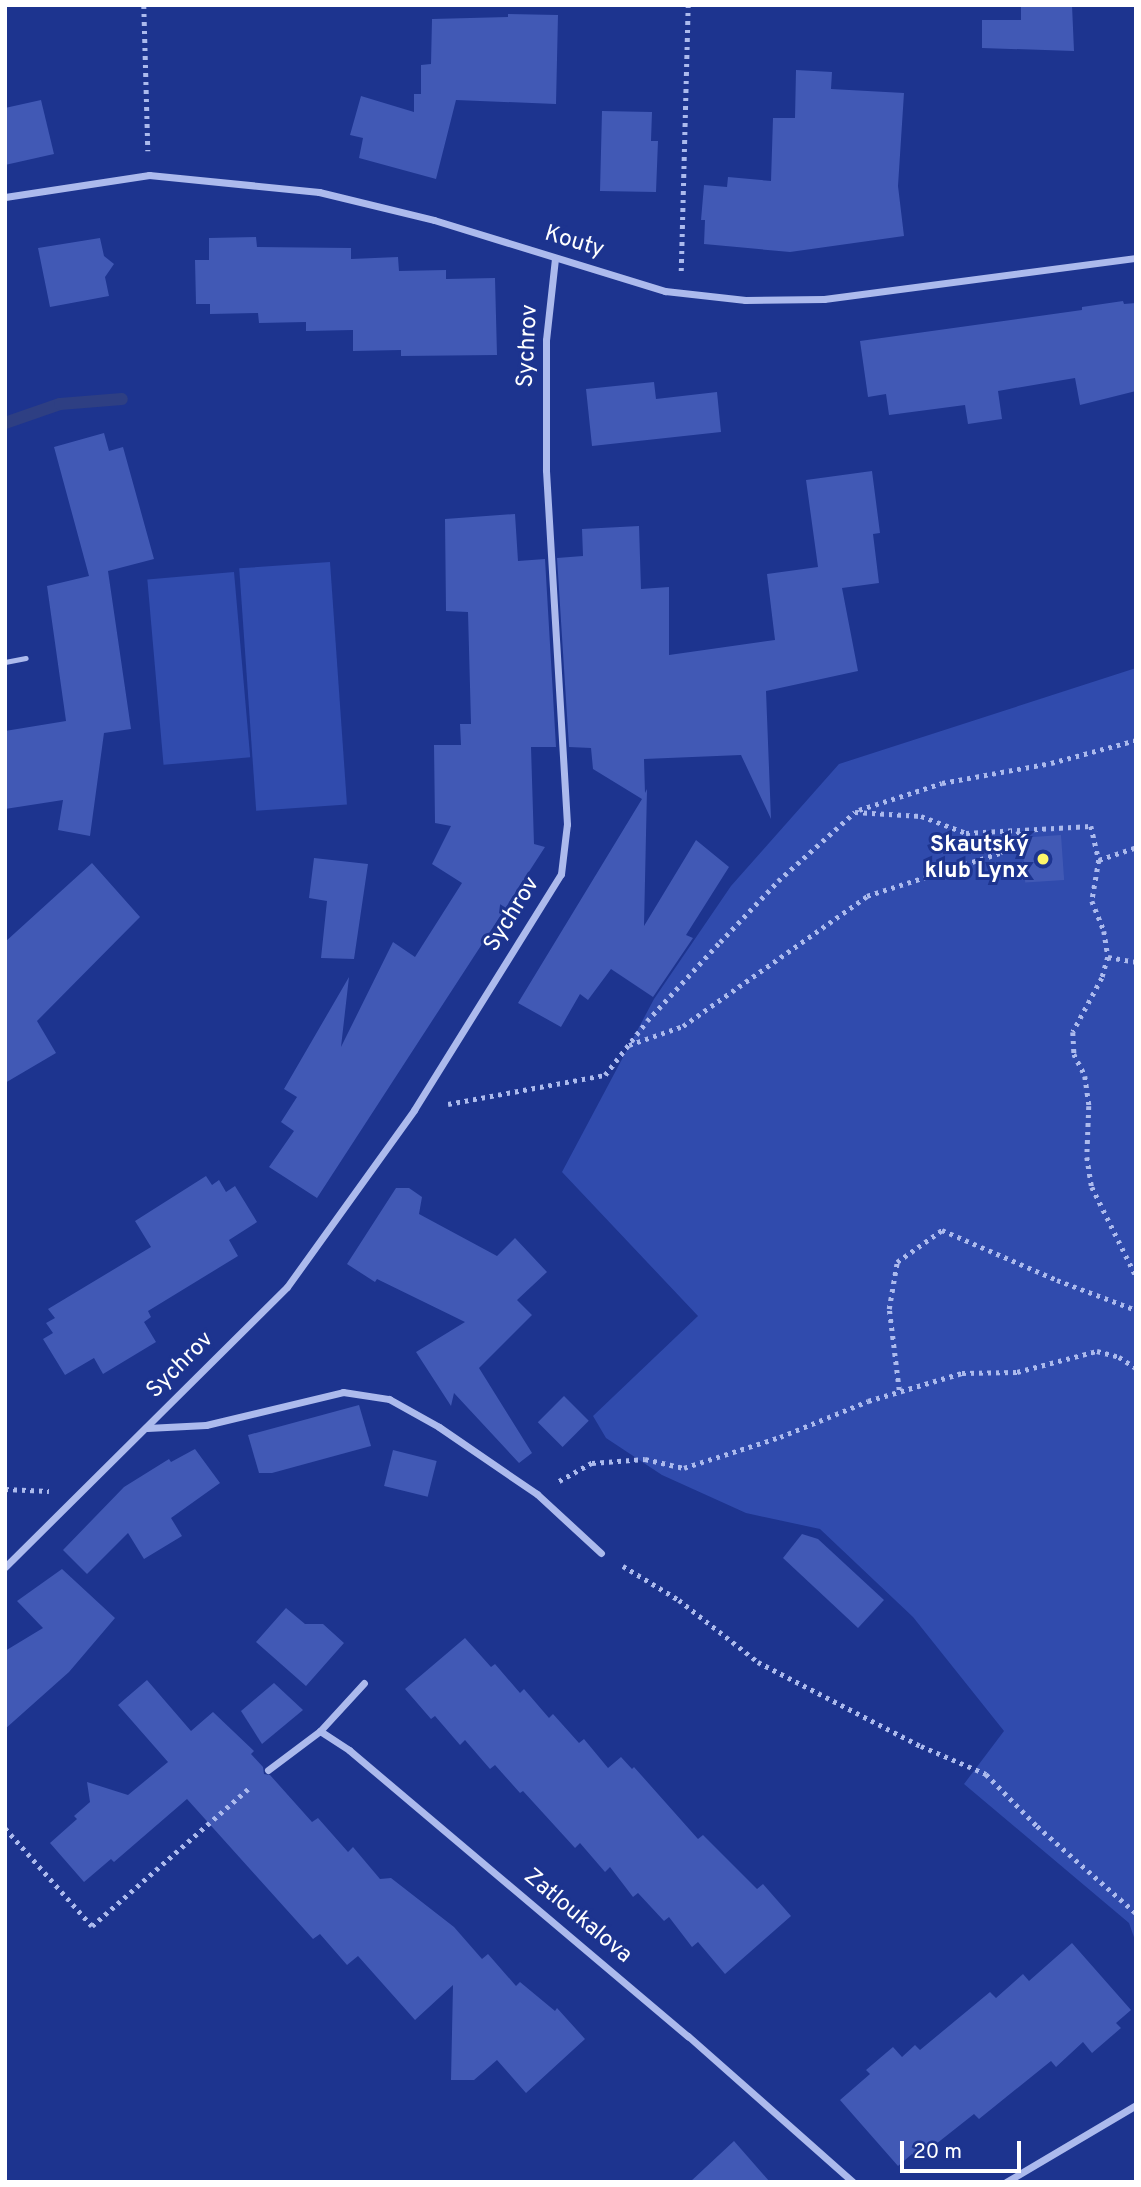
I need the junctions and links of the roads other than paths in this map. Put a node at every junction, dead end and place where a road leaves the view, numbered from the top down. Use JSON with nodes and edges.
{"nodes":[{"id":1,"x":5,"y":197,"type":"edge"},
{"id":2,"x":555,"y":258,"type":"junction"},
{"id":3,"x":1136,"y":258,"type":"edge"},
{"id":4,"x":26,"y":658,"type":"dead end"},
{"id":5,"x":5,"y":662,"type":"edge"},
{"id":6,"x":146,"y":1428,"type":"junction"},
{"id":7,"x":601,"y":1553,"type":"road end"},
{"id":8,"x":5,"y":1567,"type":"edge"},
{"id":9,"x":364,"y":1682,"type":"dead end"},
{"id":10,"x":320,"y":1731,"type":"junction"},
{"id":11,"x":268,"y":1770,"type":"road end"},
{"id":12,"x":1136,"y":2105,"type":"edge"},
{"id":13,"x":853,"y":2182,"type":"edge"},
{"id":14,"x":1006,"y":2182,"type":"edge"}],
"edges":[{"from":1,"to":2,"type":"street","name":"Kouty"},
{"from":2,"to":3,"type":"street","name":"Kouty"},
{"from":2,"to":6,"type":"street","name":"Sychrov"},
{"from":4,"to":5,"type":"lane"},
{"from":6,"to":7,"type":"street","name":"Sychrov"},
{"from":6,"to":8,"type":"street","name":"Sychrov"},
{"from":9,"to":10,"type":"street"},
{"from":10,"to":11,"type":"street"},
{"from":10,"to":13,"type":"street","name":"Zatloukalova"},
{"from":12,"to":14,"type":"street"}]}
